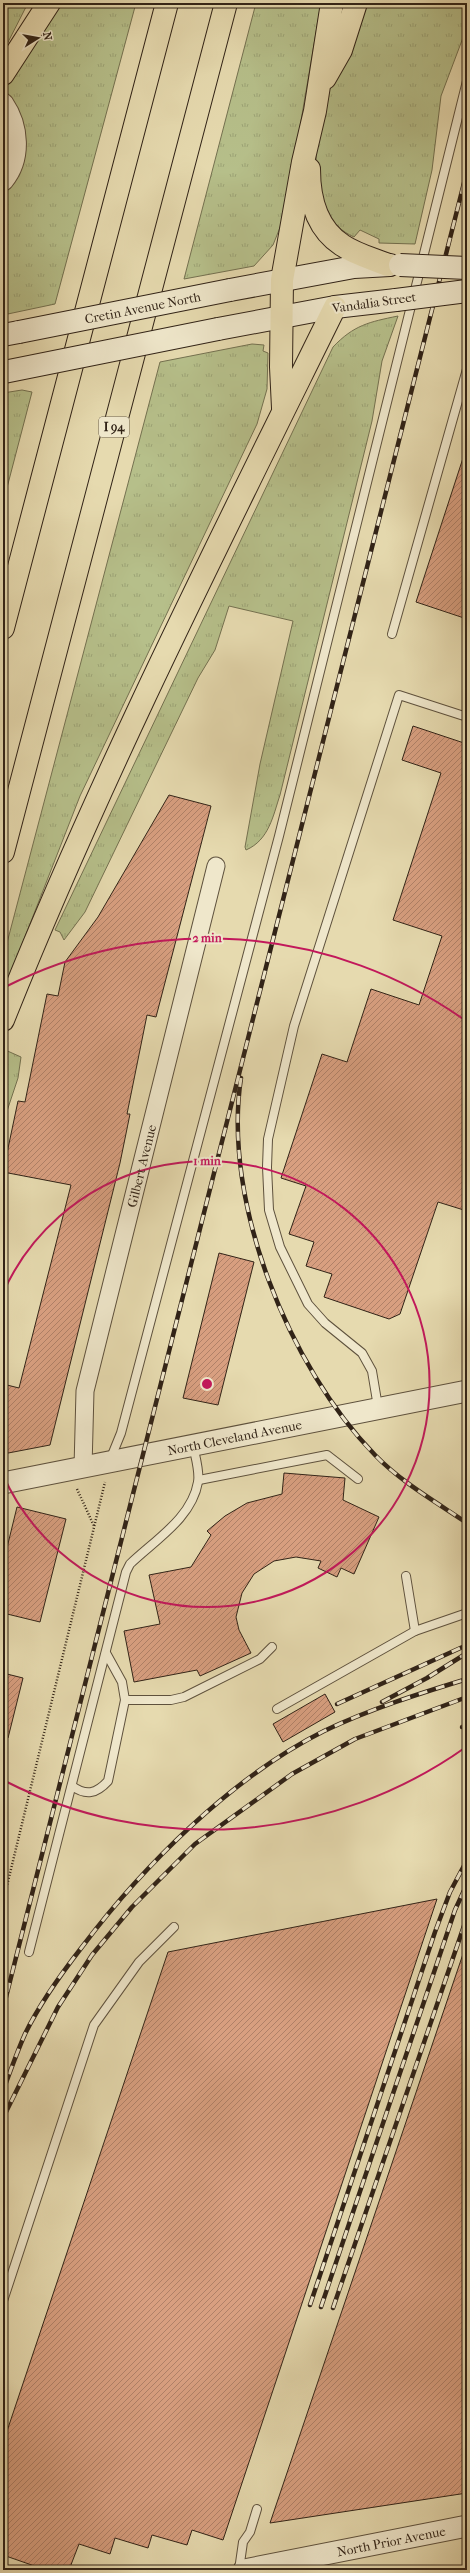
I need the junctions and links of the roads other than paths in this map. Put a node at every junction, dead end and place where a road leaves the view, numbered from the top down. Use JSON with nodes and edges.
{"nodes":[{"id":1,"x":49,"y":3,"type":"edge"},
{"id":2,"x":167,"y":3,"type":"edge"},
{"id":3,"x":226,"y":3,"type":"edge"},
{"id":4,"x":332,"y":3,"type":"edge"},
{"id":5,"x":356,"y":3,"type":"edge"},
{"id":6,"x":3,"y":74,"type":"edge"},
{"id":7,"x":467,"y":81,"type":"edge"},
{"id":8,"x":318,"y":89,"type":"junction"},
{"id":9,"x":3,"y":104,"type":"edge"},
{"id":10,"x":314,"y":111,"type":"junction"},
{"id":11,"x":3,"y":180,"type":"edge"},
{"id":12,"x":403,"y":264,"type":"junction"},
{"id":13,"x":467,"y":268,"type":"edge"},
{"id":14,"x":282,"y":280,"type":"junction"},
{"id":15,"x":467,"y":291,"type":"edge"},
{"id":16,"x":404,"y":298,"type":"junction"},
{"id":17,"x":335,"y":307,"type":"junction"},
{"id":18,"x":281,"y":317,"type":"junction"},
{"id":19,"x":11,"y":333,"type":"edge"},
{"id":20,"x":467,"y":369,"type":"edge"},
{"id":21,"x":3,"y":372,"type":"edge"},
{"id":22,"x":283,"y":408,"type":"junction"},
{"id":23,"x":3,"y":628,"type":"edge"},
{"id":24,"x":392,"y":634,"type":"dead end"},
{"id":25,"x":467,"y":717,"type":"edge"},
{"id":26,"x":3,"y":852,"type":"edge"},
{"id":27,"x":216,"y":866,"type":"dead end"},
{"id":28,"x":3,"y":1020,"type":"edge"},
{"id":29,"x":467,"y":1391,"type":"edge"},
{"id":30,"x":378,"y":1409,"type":"junction"},
{"id":31,"x":193,"y":1444,"type":"junction"},
{"id":32,"x":110,"y":1462,"type":"junction"},
{"id":33,"x":78,"y":1468,"type":"junction"},
{"id":34,"x":358,"y":1479,"type":"dead end"},
{"id":35,"x":199,"y":1480,"type":"junction"},
{"id":36,"x":3,"y":1483,"type":"edge"},
{"id":37,"x":406,"y":1576,"type":"dead end"},
{"id":38,"x":467,"y":1613,"type":"edge"},
{"id":39,"x":415,"y":1631,"type":"junction"},
{"id":40,"x":272,"y":1647,"type":"dead end"},
{"id":41,"x":106,"y":1653,"type":"junction"},
{"id":42,"x":124,"y":1700,"type":"junction"},
{"id":43,"x":277,"y":1709,"type":"dead end"},
{"id":44,"x":72,"y":1786,"type":"junction"},
{"id":45,"x":174,"y":1927,"type":"dead end"},
{"id":46,"x":29,"y":1952,"type":"dead end"},
{"id":47,"x":3,"y":2302,"type":"edge"},
{"id":48,"x":257,"y":2509,"type":"dead end"},
{"id":49,"x":467,"y":2526,"type":"edge"},
{"id":50,"x":239,"y":2570,"type":"edge"},
{"id":51,"x":244,"y":2570,"type":"edge"}],
"edges":[{"from":1,"to":6,"type":"highway"},
{"from":2,"to":23,"type":"highway"},
{"from":3,"to":26,"type":"highway","number":"I 94"},
{"from":4,"to":8,"type":"highway"},
{"from":5,"to":8,"type":"highway"},
{"from":7,"to":12,"type":"lane"},
{"from":8,"to":10,"type":"highway"},
{"from":9,"to":11,"type":"street"},
{"from":10,"to":12,"type":"highway"},
{"from":10,"to":14,"type":"highway"},
{"from":12,"to":13,"type":"main road","bridge":true},
{"from":12,"to":14,"type":"main road"},
{"from":12,"to":16,"type":"lane"},
{"from":14,"to":18,"type":"highway"},
{"from":14,"to":19,"type":"main road","name":"Cretin Avenue North","bridge":true},
{"from":15,"to":16,"type":"main road","name":"Vandalia Street","bridge":true},
{"from":16,"to":17,"type":"main road","name":"Vandalia Street"},
{"from":16,"to":32,"type":"lane"},
{"from":17,"to":18,"type":"main road","name":"Vandalia Street"},
{"from":17,"to":22,"type":"highway"},
{"from":18,"to":21,"type":"main road","bridge":true},
{"from":18,"to":22,"type":"highway"},
{"from":20,"to":24,"type":"lane"},
{"from":22,"to":28,"type":"highway"},
{"from":25,"to":30,"type":"lane"},
{"from":27,"to":33,"type":"street","name":"Gilbert Avenue"},
{"from":29,"to":30,"type":"street","name":"North Cleveland Avenue"},
{"from":30,"to":31,"type":"street","name":"North Cleveland Avenue"},
{"from":31,"to":32,"type":"street","name":"North Cleveland Avenue"},
{"from":31,"to":35,"type":"lane"},
{"from":32,"to":33,"type":"street","name":"North Cleveland Avenue"},
{"from":33,"to":36,"type":"street","name":"North Cleveland Avenue"},
{"from":34,"to":35,"type":"lane"},
{"from":35,"to":41,"type":"lane"},
{"from":37,"to":39,"type":"lane"},
{"from":38,"to":39,"type":"lane"},
{"from":39,"to":43,"type":"lane"},
{"from":40,"to":42,"type":"lane"},
{"from":41,"to":42,"type":"lane"},
{"from":41,"to":44,"type":"lane"},
{"from":42,"to":44,"type":"lane"},
{"from":44,"to":46,"type":"lane"},
{"from":45,"to":47,"type":"lane"},
{"from":48,"to":50,"type":"lane"},
{"from":49,"to":51,"type":"street","name":"North Prior Avenue"}]}
